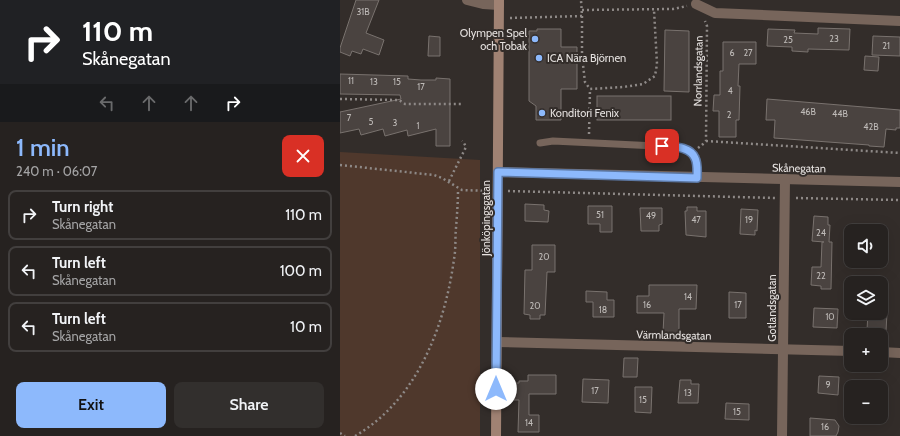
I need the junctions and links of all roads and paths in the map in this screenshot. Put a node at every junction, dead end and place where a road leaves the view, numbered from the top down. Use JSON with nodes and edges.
{"nodes":[{"id":1,"x":467,"y":0,"type":"edge"},
{"id":2,"x":581,"y":0,"type":"edge"},
{"id":3,"x":499,"y":2,"type":"edge"},
{"id":4,"x":696,"y":4,"type":"junction"},
{"id":5,"x":582,"y":10,"type":"junction"},
{"id":6,"x":654,"y":10,"type":"junction"},
{"id":7,"x":582,"y":16,"type":"junction"},
{"id":8,"x":499,"y":18,"type":"junction"},
{"id":9,"x":900,"y":22,"type":"edge"},
{"id":10,"x":590,"y":89,"type":"junction"},
{"id":11,"x":340,"y":99,"type":"edge"},
{"id":12,"x":462,"y":104,"type":"dead end"},
{"id":13,"x":462,"y":141,"type":"dead end"},
{"id":14,"x":540,"y":143,"type":"dead end"},
{"id":15,"x":589,"y":143,"type":"junction"},
{"id":16,"x":900,"y":153,"type":"edge"},
{"id":17,"x":340,"y":165,"type":"edge"},
{"id":18,"x":498,"y":172,"type":"junction"},
{"id":19,"x":697,"y":178,"type":"junction"},
{"id":20,"x":785,"y":179,"type":"junction"},
{"id":21,"x":449,"y":181,"type":"junction"},
{"id":22,"x":900,"y":182,"type":"edge"},
{"id":23,"x":458,"y":189,"type":"junction"},
{"id":24,"x":498,"y":191,"type":"junction"},
{"id":25,"x":785,"y":198,"type":"junction"},
{"id":26,"x":900,"y":200,"type":"edge"},
{"id":27,"x":497,"y":342,"type":"junction"},
{"id":28,"x":784,"y":349,"type":"junction"},
{"id":29,"x":844,"y":351,"type":"edge"},
{"id":30,"x":888,"y":352,"type":"edge"},
{"id":31,"x":900,"y":353,"type":"edge"},
{"id":32,"x":340,"y":433,"type":"edge"},
{"id":33,"x":345,"y":436,"type":"edge"},
{"id":34,"x":355,"y":436,"type":"edge"},
{"id":35,"x":496,"y":436,"type":"edge"},
{"id":36,"x":782,"y":436,"type":"edge"}],
"edges":[{"from":1,"to":3,"type":"street"},
{"from":2,"to":5,"type":"path"},
{"from":3,"to":8,"type":"street","name":"Jönköpingsgatan"},
{"from":4,"to":6,"type":"path"},
{"from":4,"to":9,"type":"street"},
{"from":4,"to":16,"type":"path","name":"Norrlandsgatan"},
{"from":5,"to":6,"type":"path"},
{"from":5,"to":7,"type":"path"},
{"from":6,"to":10,"type":"path"},
{"from":7,"to":8,"type":"path"},
{"from":7,"to":10,"type":"path"},
{"from":8,"to":18,"type":"street","name":"Jönköpingsgatan"},
{"from":10,"to":15,"type":"path"},
{"from":11,"to":12,"type":"path"},
{"from":13,"to":21,"type":"path"},
{"from":14,"to":15,"type":"lane"},
{"from":15,"to":19,"type":"lane"},
{"from":17,"to":21,"type":"path"},
{"from":18,"to":19,"type":"street","name":"Skånegatan"},
{"from":18,"to":24,"type":"street","name":"Jönköpingsgatan"},
{"from":19,"to":20,"type":"street","name":"Skånegatan"},
{"from":20,"to":22,"type":"street","name":"Skånegatan"},
{"from":20,"to":25,"type":"street","name":"Gotlandsgatan"},
{"from":21,"to":23,"type":"path"},
{"from":23,"to":24,"type":"path"},
{"from":23,"to":34,"type":"path"},
{"from":24,"to":25,"type":"path"},
{"from":24,"to":27,"type":"street","name":"Jönköpingsgatan"},
{"from":25,"to":26,"type":"path"},
{"from":25,"to":28,"type":"street","name":"Gotlandsgatan"},
{"from":27,"to":28,"type":"street","name":"Värmlandsgatan"},
{"from":27,"to":35,"type":"street","name":"Jönköpingsgatan"},
{"from":28,"to":29,"type":"street","name":"Värmlandsgatan"},
{"from":28,"to":36,"type":"street","name":"Gotlandsgatan"},
{"from":30,"to":31,"type":"street"},
{"from":32,"to":33,"type":"path"}]}
